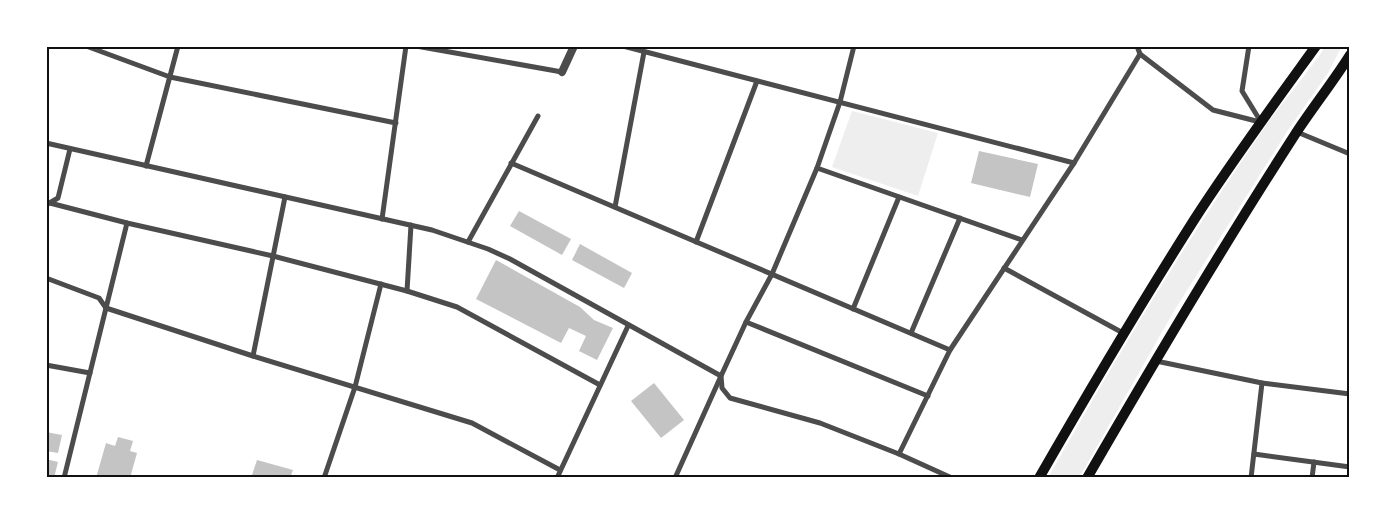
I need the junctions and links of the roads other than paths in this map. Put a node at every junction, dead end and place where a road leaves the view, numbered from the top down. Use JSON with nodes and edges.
{"nodes":[{"id":1,"x":86,"y":46,"type":"edge"},
{"id":2,"x":178,"y":46,"type":"edge"},
{"id":3,"x":406,"y":46,"type":"edge"},
{"id":4,"x":416,"y":46,"type":"edge"},
{"id":5,"x":574,"y":46,"type":"edge"},
{"id":6,"x":623,"y":46,"type":"edge"},
{"id":7,"x":854,"y":46,"type":"edge"},
{"id":8,"x":1136,"y":46,"type":"edge"},
{"id":9,"x":1249,"y":46,"type":"edge"},
{"id":10,"x":1316,"y":46,"type":"edge"},
{"id":11,"x":644,"y":52,"type":"junction"},
{"id":12,"x":1140,"y":54,"type":"junction"},
{"id":13,"x":1350,"y":55,"type":"edge"},
{"id":14,"x":562,"y":72,"type":"joint"},
{"id":15,"x":170,"y":77,"type":"junction"},
{"id":16,"x":757,"y":81,"type":"junction"},
{"id":17,"x":840,"y":102,"type":"junction"},
{"id":18,"x":538,"y":116,"type":"dead end"},
{"id":19,"x":1261,"y":122,"type":"junction"},
{"id":20,"x":396,"y":123,"type":"junction"},
{"id":21,"x":1296,"y":132,"type":"junction"},
{"id":22,"x":46,"y":143,"type":"edge"},
{"id":23,"x":70,"y":149,"type":"junction"},
{"id":24,"x":1350,"y":154,"type":"edge"},
{"id":25,"x":511,"y":163,"type":"junction"},
{"id":26,"x":1074,"y":163,"type":"junction"},
{"id":27,"x":146,"y":166,"type":"junction"},
{"id":28,"x":817,"y":168,"type":"junction"},
{"id":29,"x":285,"y":197,"type":"junction"},
{"id":30,"x":899,"y":197,"type":"junction"},
{"id":31,"x":48,"y":203,"type":"edge"},
{"id":32,"x":614,"y":207,"type":"junction"},
{"id":33,"x":960,"y":218,"type":"junction"},
{"id":34,"x":382,"y":219,"type":"junction"},
{"id":35,"x":127,"y":223,"type":"junction"},
{"id":36,"x":411,"y":225,"type":"junction"},
{"id":37,"x":1022,"y":240,"type":"junction"},
{"id":38,"x":468,"y":242,"type":"junction"},
{"id":39,"x":696,"y":242,"type":"junction"},
{"id":40,"x":273,"y":256,"type":"junction"},
{"id":41,"x":1004,"y":268,"type":"junction"},
{"id":42,"x":772,"y":274,"type":"junction"},
{"id":43,"x":46,"y":278,"type":"edge"},
{"id":44,"x":381,"y":284,"type":"junction"},
{"id":45,"x":407,"y":291,"type":"junction"},
{"id":46,"x":106,"y":308,"type":"junction"},
{"id":47,"x":853,"y":309,"type":"junction"},
{"id":48,"x":746,"y":322,"type":"junction"},
{"id":49,"x":628,"y":326,"type":"junction"},
{"id":50,"x":911,"y":333,"type":"junction"},
{"id":51,"x":1123,"y":333,"type":"junction"},
{"id":52,"x":950,"y":350,"type":"junction"},
{"id":53,"x":253,"y":356,"type":"junction"},
{"id":54,"x":1155,"y":360,"type":"junction"},
{"id":55,"x":46,"y":366,"type":"edge"},
{"id":56,"x":90,"y":373,"type":"junction"},
{"id":57,"x":721,"y":376,"type":"junction"},
{"id":58,"x":1262,"y":383,"type":"junction"},
{"id":59,"x":600,"y":385,"type":"junction"},
{"id":60,"x":355,"y":387,"type":"junction"},
{"id":61,"x":1350,"y":394,"type":"edge"},
{"id":62,"x":928,"y":396,"type":"junction"},
{"id":63,"x":899,"y":454,"type":"junction"},
{"id":64,"x":1254,"y":454,"type":"junction"},
{"id":65,"x":1314,"y":462,"type":"junction"},
{"id":66,"x":1350,"y":467,"type":"edge"},
{"id":67,"x":560,"y":470,"type":"junction"},
{"id":68,"x":64,"y":478,"type":"edge"},
{"id":69,"x":324,"y":478,"type":"edge"},
{"id":70,"x":557,"y":478,"type":"edge"},
{"id":71,"x":675,"y":478,"type":"edge"},
{"id":72,"x":952,"y":478,"type":"edge"},
{"id":73,"x":1039,"y":478,"type":"edge"},
{"id":74,"x":1087,"y":478,"type":"edge"},
{"id":75,"x":1251,"y":478,"type":"edge"},
{"id":76,"x":1312,"y":478,"type":"edge"}],
"edges":[{"from":1,"to":15,"type":"street"},
{"from":2,"to":15,"type":"street"},
{"from":3,"to":20,"type":"street"},
{"from":4,"to":14,"type":"street"},
{"from":5,"to":14,"type":"street"},
{"from":6,"to":11,"type":"street"},
{"from":7,"to":17,"type":"street"},
{"from":8,"to":12,"type":"street"},
{"from":9,"to":19,"type":"street"},
{"from":10,"to":19,"type":"main road"},
{"from":11,"to":16,"type":"street"},
{"from":11,"to":32,"type":"street"},
{"from":12,"to":19,"type":"street"},
{"from":12,"to":26,"type":"street"},
{"from":13,"to":21,"type":"main road"},
{"from":15,"to":20,"type":"street"},
{"from":15,"to":27,"type":"street"},
{"from":16,"to":17,"type":"street"},
{"from":16,"to":39,"type":"street"},
{"from":17,"to":26,"type":"street"},
{"from":17,"to":28,"type":"street"},
{"from":18,"to":25,"type":"street"},
{"from":19,"to":51,"type":"main road"},
{"from":20,"to":34,"type":"street"},
{"from":21,"to":24,"type":"street"},
{"from":21,"to":54,"type":"main road"},
{"from":22,"to":23,"type":"street"},
{"from":23,"to":27,"type":"street"},
{"from":23,"to":31,"type":"street"},
{"from":25,"to":32,"type":"street"},
{"from":25,"to":38,"type":"street"},
{"from":26,"to":37,"type":"street"},
{"from":27,"to":29,"type":"street"},
{"from":28,"to":30,"type":"street"},
{"from":28,"to":42,"type":"street"},
{"from":29,"to":34,"type":"street"},
{"from":29,"to":40,"type":"street"},
{"from":30,"to":33,"type":"street"},
{"from":30,"to":47,"type":"street"},
{"from":31,"to":35,"type":"street"},
{"from":32,"to":39,"type":"street"},
{"from":33,"to":37,"type":"street"},
{"from":33,"to":50,"type":"street"},
{"from":34,"to":36,"type":"street"},
{"from":35,"to":40,"type":"street"},
{"from":35,"to":46,"type":"street"},
{"from":36,"to":38,"type":"street"},
{"from":36,"to":45,"type":"street"},
{"from":37,"to":41,"type":"street"},
{"from":38,"to":49,"type":"street"},
{"from":39,"to":42,"type":"street"},
{"from":40,"to":44,"type":"street"},
{"from":40,"to":53,"type":"street"},
{"from":41,"to":51,"type":"street"},
{"from":41,"to":52,"type":"street"},
{"from":42,"to":47,"type":"street"},
{"from":42,"to":48,"type":"street"},
{"from":43,"to":46,"type":"street"},
{"from":44,"to":45,"type":"street"},
{"from":44,"to":60,"type":"street"},
{"from":45,"to":59,"type":"street"},
{"from":46,"to":53,"type":"street"},
{"from":46,"to":56,"type":"street"},
{"from":47,"to":50,"type":"street"},
{"from":48,"to":57,"type":"street"},
{"from":48,"to":62,"type":"street"},
{"from":49,"to":57,"type":"street"},
{"from":49,"to":59,"type":"street"},
{"from":50,"to":52,"type":"street"},
{"from":51,"to":73,"type":"main road"},
{"from":52,"to":62,"type":"street"},
{"from":53,"to":60,"type":"street"},
{"from":54,"to":58,"type":"street"},
{"from":54,"to":74,"type":"main road"},
{"from":55,"to":56,"type":"street"},
{"from":56,"to":68,"type":"street"},
{"from":57,"to":63,"type":"street"},
{"from":57,"to":71,"type":"street"},
{"from":58,"to":61,"type":"street"},
{"from":58,"to":64,"type":"street"},
{"from":59,"to":67,"type":"street"},
{"from":60,"to":67,"type":"street"},
{"from":60,"to":69,"type":"street"},
{"from":62,"to":63,"type":"street"},
{"from":63,"to":72,"type":"street"},
{"from":64,"to":65,"type":"street"},
{"from":64,"to":75,"type":"street"},
{"from":65,"to":66,"type":"street"},
{"from":65,"to":76,"type":"street"},
{"from":67,"to":70,"type":"street"}]}
